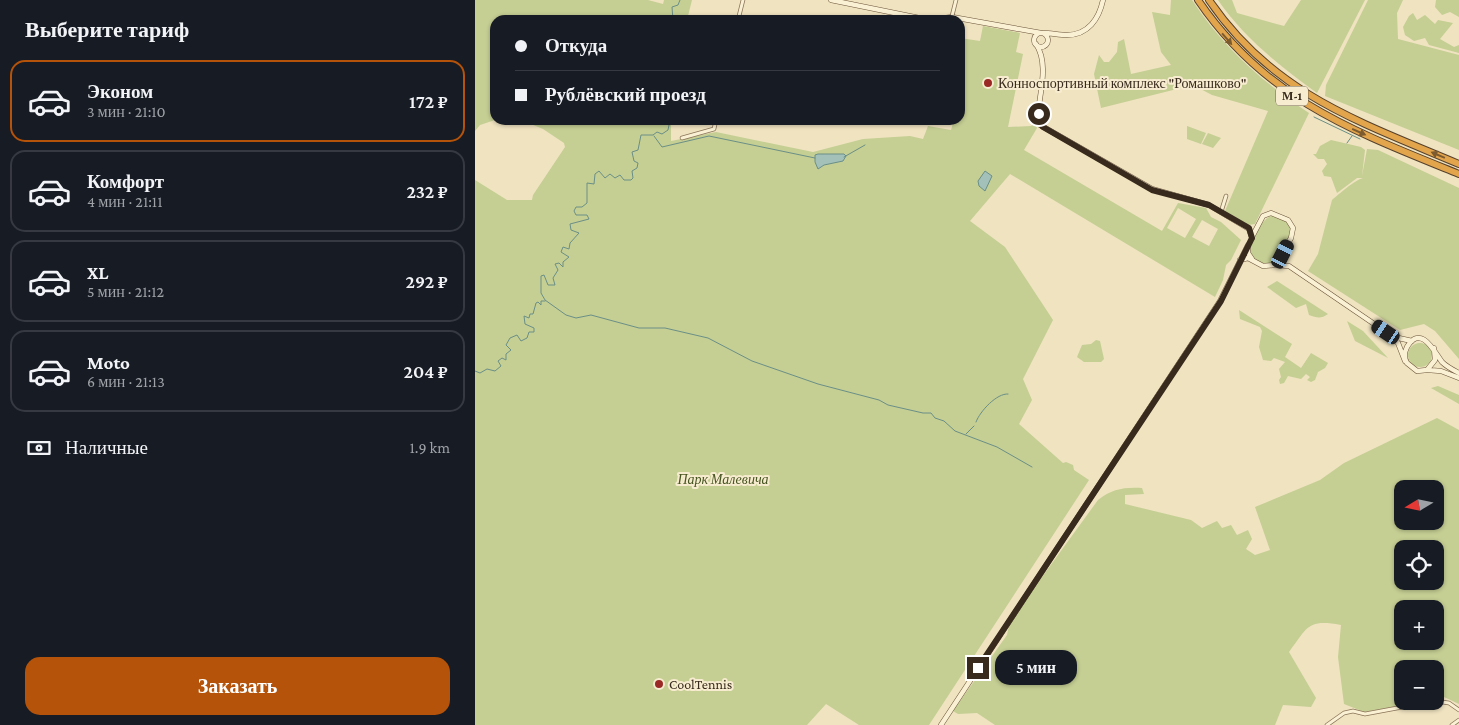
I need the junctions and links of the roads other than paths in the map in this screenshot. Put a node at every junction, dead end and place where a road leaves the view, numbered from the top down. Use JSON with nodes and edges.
{"nodes":[{"id":1,"x":743,"y":0,"type":"edge"},
{"id":2,"x":831,"y":0,"type":"edge"},
{"id":3,"x":956,"y":0,"type":"edge"},
{"id":4,"x":1103,"y":0,"type":"edge"},
{"id":5,"x":1197,"y":0,"type":"edge"},
{"id":6,"x":1209,"y":0,"type":"edge"},
{"id":7,"x":740,"y":15,"type":"edge"},
{"id":8,"x":904,"y":15,"type":"edge"},
{"id":9,"x":952,"y":15,"type":"edge"},
{"id":10,"x":965,"y":21,"type":"edge"},
{"id":11,"x":1027,"y":30,"type":"junction"},
{"id":12,"x":1042,"y":33,"type":"junction"},
{"id":13,"x":1059,"y":35,"type":"junction"},
{"id":14,"x":1035,"y":42,"type":"junction"},
{"id":15,"x":1046,"y":44,"type":"junction"},
{"id":16,"x":1042,"y":56,"type":"junction"},
{"id":17,"x":715,"y":125,"type":"edge"},
{"id":18,"x":682,"y":138,"type":"dead end"},
{"id":19,"x":1459,"y":164,"type":"edge"},
{"id":20,"x":1459,"y":174,"type":"edge"},
{"id":21,"x":1226,"y":196,"type":"dead end"},
{"id":22,"x":1221,"y":212,"type":"junction"},
{"id":23,"x":1259,"y":224,"type":"junction"},
{"id":24,"x":1246,"y":226,"type":"junction"},
{"id":25,"x":1252,"y":238,"type":"junction"},
{"id":26,"x":1248,"y":245,"type":"junction"},
{"id":27,"x":1283,"y":254,"type":"junction"},
{"id":28,"x":1252,"y":259,"type":"junction"},
{"id":29,"x":1239,"y":261,"type":"junction"},
{"id":30,"x":1275,"y":265,"type":"junction"},
{"id":31,"x":1289,"y":266,"type":"junction"},
{"id":32,"x":1386,"y":332,"type":"junction"},
{"id":33,"x":1419,"y":340,"type":"junction"},
{"id":34,"x":1434,"y":348,"type":"junction"},
{"id":35,"x":1405,"y":361,"type":"junction"},
{"id":36,"x":1424,"y":371,"type":"junction"},
{"id":37,"x":1457,"y":372,"type":"edge"},
{"id":38,"x":1459,"y":378,"type":"edge"},
{"id":39,"x":1444,"y":702,"type":"edge"},
{"id":40,"x":1394,"y":709,"type":"edge"},
{"id":41,"x":1459,"y":710,"type":"edge"},
{"id":42,"x":1459,"y":720,"type":"edge"},
{"id":43,"x":941,"y":725,"type":"edge"},
{"id":44,"x":1327,"y":725,"type":"edge"},
{"id":45,"x":1451,"y":725,"type":"edge"}],
"edges":[{"from":1,"to":7,"type":"street"},
{"from":2,"to":8,"type":"street"},
{"from":3,"to":9,"type":"street"},
{"from":4,"to":13,"type":"street"},
{"from":5,"to":20,"type":"highway","number":"М-1","one_way":true},
{"from":19,"to":6,"type":"highway","number":"М-1","one_way":true},
{"from":10,"to":11,"type":"street"},
{"from":11,"to":12,"type":"street"},
{"from":11,"to":14,"type":"street"},
{"from":12,"to":13,"type":"street"},
{"from":12,"to":14,"type":"street"},
{"from":12,"to":15,"type":"street"},
{"from":13,"to":15,"type":"street"},
{"from":14,"to":15,"type":"street"},
{"from":14,"to":16,"type":"street"},
{"from":15,"to":16,"type":"street"},
{"from":16,"to":22,"type":"street"},
{"from":17,"to":18,"type":"street"},
{"from":21,"to":22,"type":"street"},
{"from":22,"to":24,"type":"street"},
{"from":23,"to":24,"type":"street"},
{"from":23,"to":25,"type":"street"},
{"from":23,"to":27,"type":"street"},
{"from":24,"to":25,"type":"street"},
{"from":25,"to":26,"type":"street"},
{"from":26,"to":28,"type":"street"},
{"from":26,"to":29,"type":"street"},
{"from":27,"to":30,"type":"street"},
{"from":27,"to":31,"type":"street"},
{"from":28,"to":29,"type":"street"},
{"from":28,"to":30,"type":"street"},
{"from":29,"to":43,"type":"street"},
{"from":30,"to":31,"type":"street"},
{"from":31,"to":32,"type":"street"},
{"from":32,"to":33,"type":"street"},
{"from":32,"to":35,"type":"street"},
{"from":33,"to":34,"type":"street"},
{"from":33,"to":35,"type":"street"},
{"from":34,"to":36,"type":"street"},
{"from":34,"to":37,"type":"street"},
{"from":35,"to":36,"type":"street"},
{"from":36,"to":38,"type":"street"},
{"from":39,"to":41,"type":"street"},
{"from":40,"to":44,"type":"street"},
{"from":42,"to":45,"type":"street"}]}
